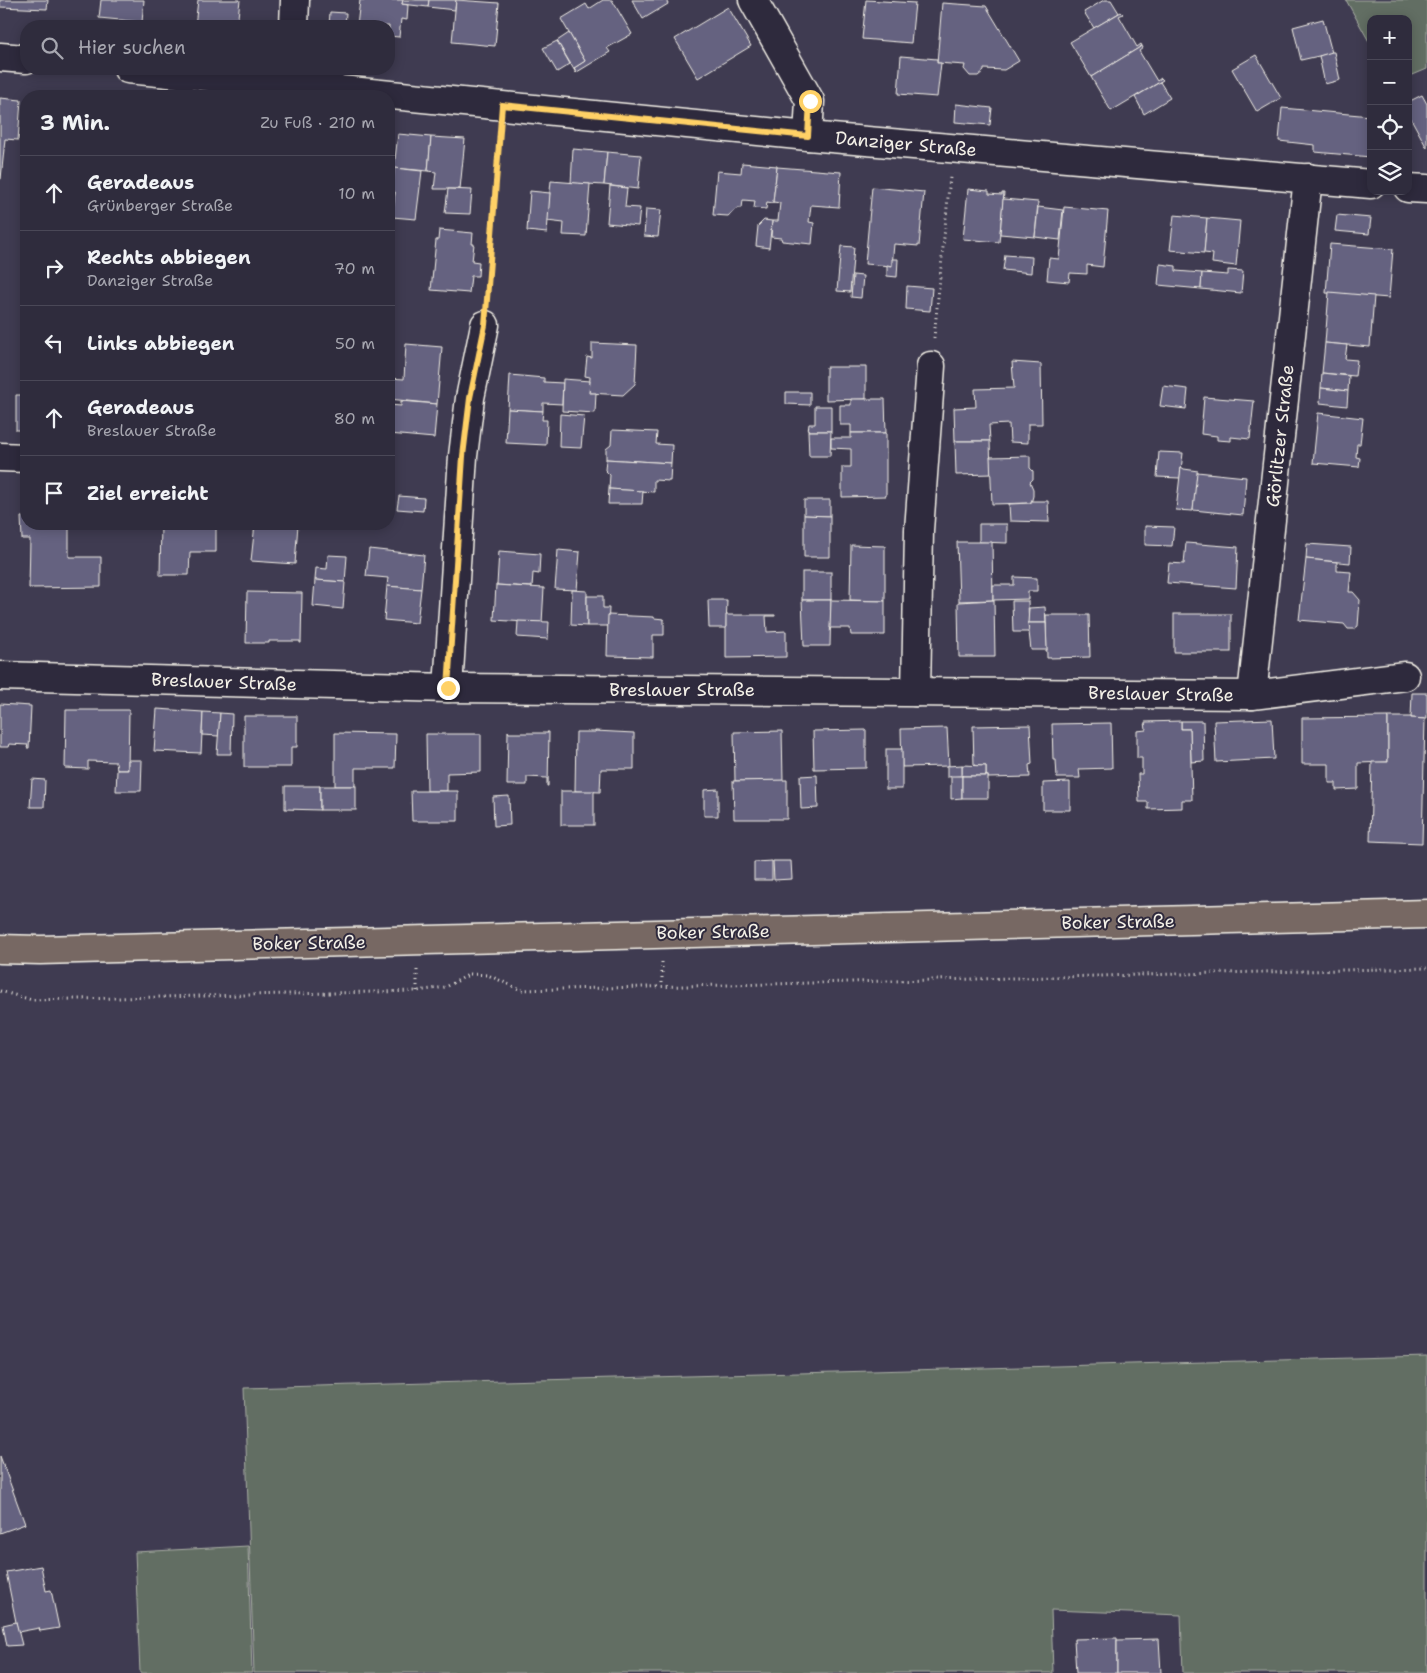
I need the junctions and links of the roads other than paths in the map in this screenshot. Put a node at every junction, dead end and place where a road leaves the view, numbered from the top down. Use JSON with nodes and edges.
{"nodes":[{"id":1,"x":295,"y":0,"type":"edge"},
{"id":2,"x":753,"y":0,"type":"edge"},
{"id":3,"x":294,"y":20,"type":"edge"},
{"id":4,"x":0,"y":56,"type":"edge"},
{"id":5,"x":20,"y":58,"type":"edge"},
{"id":6,"x":251,"y":75,"type":"edge"},
{"id":7,"x":292,"y":77,"type":"edge"},
{"id":8,"x":390,"y":90,"type":"edge"},
{"id":9,"x":395,"y":91,"type":"edge"},
{"id":10,"x":808,"y":136,"type":"junction"},
{"id":11,"x":1308,"y":178,"type":"junction"},
{"id":12,"x":1367,"y":184,"type":"edge"},
{"id":13,"x":1412,"y":188,"type":"edge"},
{"id":14,"x":1427,"y":190,"type":"edge"},
{"id":15,"x":485,"y":325,"type":"road end"},
{"id":16,"x":931,"y":366,"type":"road end"},
{"id":17,"x":0,"y":457,"type":"edge"},
{"id":18,"x":20,"y":458,"type":"edge"},
{"id":19,"x":0,"y":676,"type":"edge"},
{"id":20,"x":1405,"y":676,"type":"dead end"},
{"id":21,"x":448,"y":688,"type":"junction"},
{"id":22,"x":916,"y":692,"type":"junction"},
{"id":23,"x":1252,"y":695,"type":"junction"},
{"id":24,"x":1427,"y":914,"type":"edge"},
{"id":25,"x":0,"y":949,"type":"edge"}],
"edges":[{"from":1,"to":3,"type":"street"},
{"from":2,"to":10,"type":"street"},
{"from":4,"to":5,"type":"street"},
{"from":6,"to":7,"type":"street","name":"Danziger Straße"},
{"from":7,"to":8,"type":"street","name":"Danziger Straße"},
{"from":9,"to":10,"type":"street","name":"Danziger Straße"},
{"from":10,"to":11,"type":"street","name":"Danziger Straße"},
{"from":11,"to":12,"type":"street","name":"Danziger Straße"},
{"from":11,"to":23,"type":"street","name":"Görlitzer Straße"},
{"from":13,"to":14,"type":"street"},
{"from":15,"to":21,"type":"street"},
{"from":16,"to":22,"type":"street"},
{"from":17,"to":18,"type":"street"},
{"from":19,"to":21,"type":"street","name":"Breslauer Straße"},
{"from":20,"to":23,"type":"street","name":"Breslauer Straße"},
{"from":21,"to":22,"type":"street","name":"Breslauer Straße"},
{"from":22,"to":23,"type":"street","name":"Breslauer Straße"},
{"from":24,"to":25,"type":"main road","name":"Boker Straße"}]}
